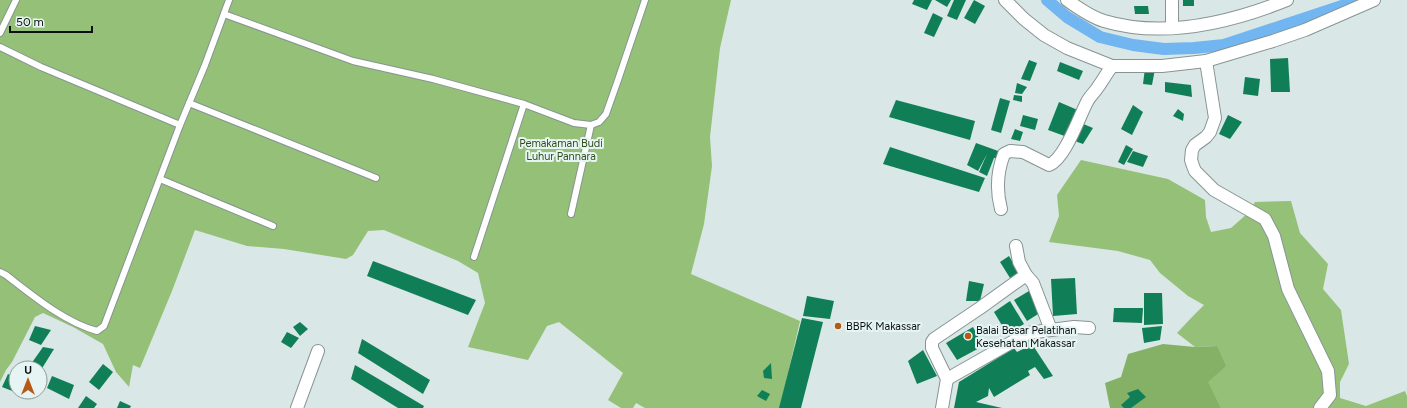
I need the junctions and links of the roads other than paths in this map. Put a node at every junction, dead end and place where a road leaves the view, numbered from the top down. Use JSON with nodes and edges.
{"nodes":[{"id":1,"x":16,"y":0,"type":"edge"},
{"id":2,"x":229,"y":0,"type":"edge"},
{"id":3,"x":645,"y":0,"type":"edge"},
{"id":4,"x":1004,"y":0,"type":"edge"},
{"id":5,"x":1067,"y":0,"type":"edge"},
{"id":6,"x":1172,"y":0,"type":"edge"},
{"id":7,"x":1288,"y":0,"type":"edge"},
{"id":8,"x":1370,"y":1,"type":"edge"},
{"id":9,"x":224,"y":14,"type":"junction"},
{"id":10,"x":1172,"y":28,"type":"junction"},
{"id":11,"x":0,"y":33,"type":"edge"},
{"id":12,"x":0,"y":47,"type":"edge"},
{"id":13,"x":1206,"y":61,"type":"junction"},
{"id":14,"x":1112,"y":66,"type":"junction"},
{"id":15,"x":189,"y":104,"type":"junction"},
{"id":16,"x":524,"y":104,"type":"junction"},
{"id":17,"x":180,"y":125,"type":"junction"},
{"id":18,"x":591,"y":125,"type":"junction"},
{"id":19,"x":376,"y":178,"type":"dead end"},
{"id":20,"x":160,"y":179,"type":"junction"},
{"id":21,"x":1001,"y":208,"type":"dead end"},
{"id":22,"x":571,"y":214,"type":"dead end"},
{"id":23,"x":273,"y":226,"type":"dead end"},
{"id":24,"x":1016,"y":246,"type":"dead end"},
{"id":25,"x":474,"y":257,"type":"dead end"},
{"id":26,"x":0,"y":272,"type":"edge"},
{"id":27,"x":1026,"y":275,"type":"junction"},
{"id":28,"x":1089,"y":328,"type":"dead end"},
{"id":29,"x":1051,"y":330,"type":"junction"},
{"id":30,"x":318,"y":351,"type":"dead end"},
{"id":31,"x":947,"y":379,"type":"junction"},
{"id":32,"x":297,"y":408,"type":"edge"},
{"id":33,"x":942,"y":408,"type":"edge"},
{"id":34,"x":1320,"y":408,"type":"edge"}],
"edges":[{"from":1,"to":11,"type":"lane"},
{"from":2,"to":9,"type":"lane"},
{"from":3,"to":18,"type":"lane"},
{"from":4,"to":14,"type":"street"},
{"from":5,"to":10,"type":"street"},
{"from":6,"to":10,"type":"street"},
{"from":7,"to":10,"type":"street"},
{"from":8,"to":13,"type":"street"},
{"from":9,"to":15,"type":"lane"},
{"from":9,"to":16,"type":"lane"},
{"from":12,"to":17,"type":"lane"},
{"from":13,"to":14,"type":"street"},
{"from":13,"to":34,"type":"street"},
{"from":14,"to":21,"type":"street"},
{"from":15,"to":17,"type":"lane"},
{"from":15,"to":19,"type":"lane"},
{"from":16,"to":18,"type":"lane"},
{"from":16,"to":25,"type":"lane"},
{"from":17,"to":20,"type":"lane"},
{"from":18,"to":22,"type":"lane"},
{"from":20,"to":23,"type":"lane"},
{"from":20,"to":26,"type":"lane"},
{"from":24,"to":27,"type":"street"},
{"from":27,"to":29,"type":"street"},
{"from":27,"to":31,"type":"street"},
{"from":28,"to":29,"type":"street"},
{"from":29,"to":31,"type":"street"},
{"from":30,"to":32,"type":"street"},
{"from":31,"to":33,"type":"street"}]}
